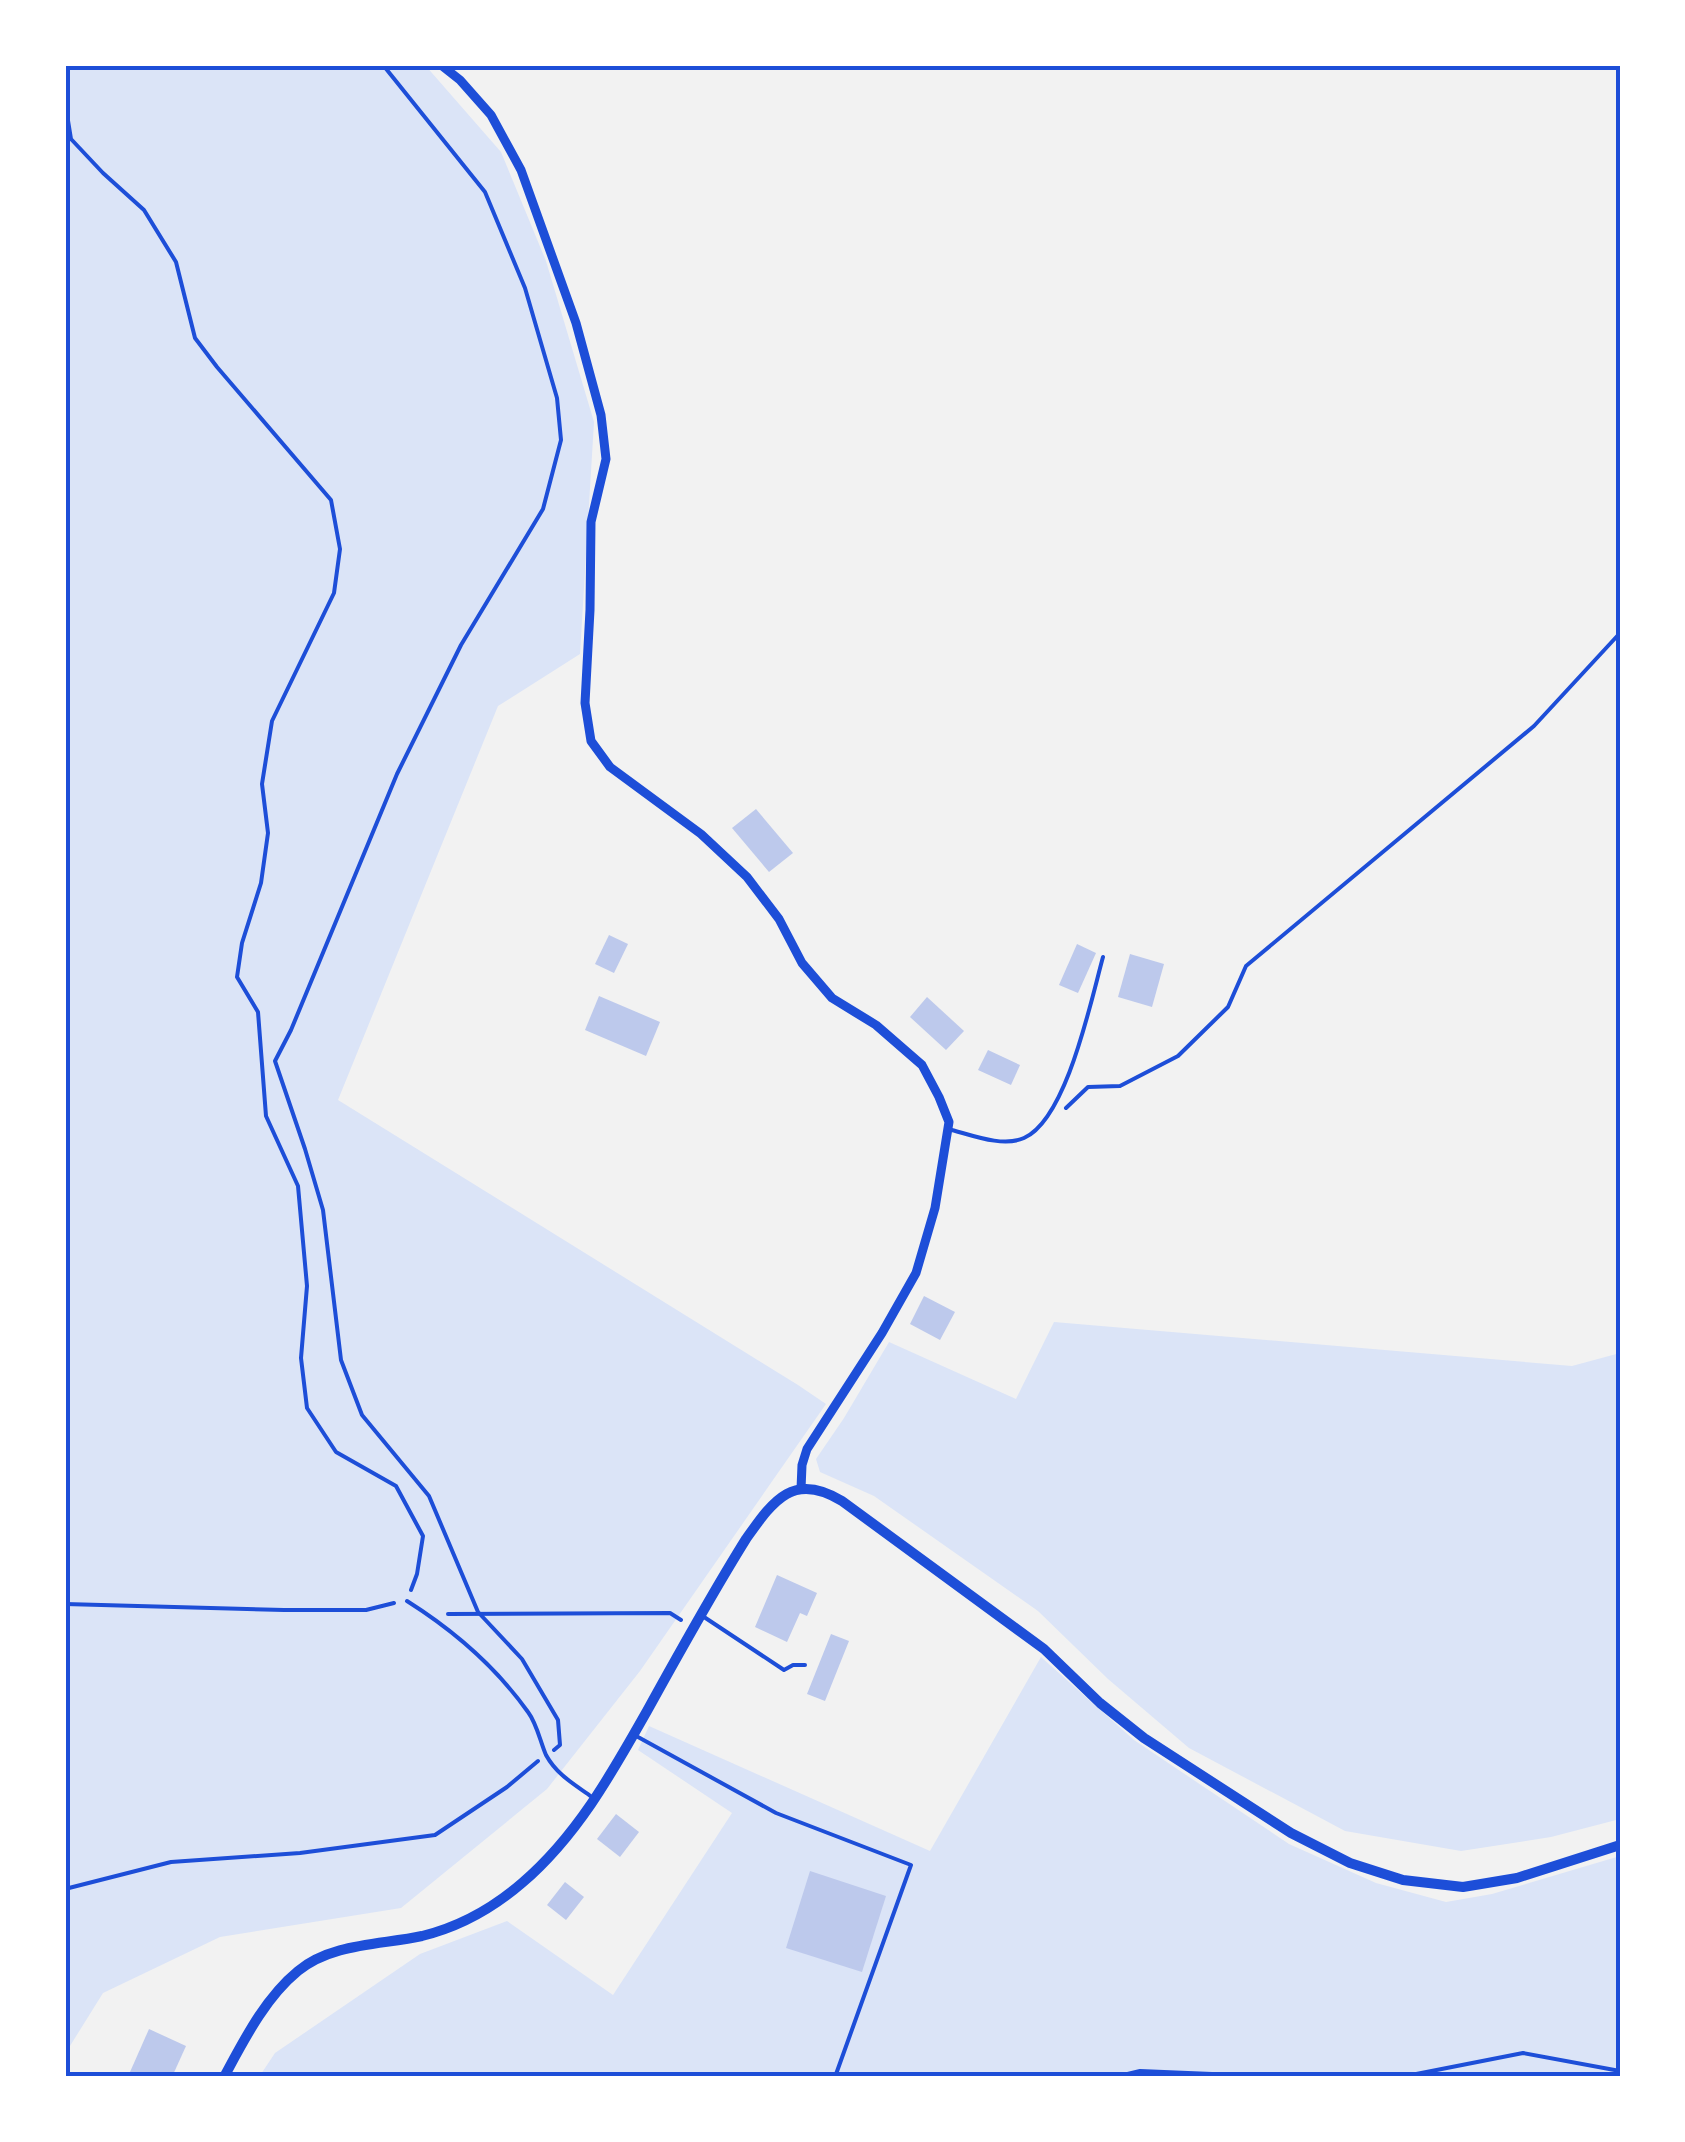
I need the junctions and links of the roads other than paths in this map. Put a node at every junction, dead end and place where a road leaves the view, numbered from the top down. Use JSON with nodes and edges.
{"nodes":[{"id":1,"x":441,"y":65,"type":"edge"},
{"id":2,"x":1103,"y":957,"type":"dead end"},
{"id":3,"x":948,"y":1129,"type":"junction"},
{"id":4,"x":801,"y":1489,"type":"junction"},
{"id":5,"x":407,"y":1600,"type":"road end"},
{"id":6,"x":701,"y":1615,"type":"junction"},
{"id":7,"x":805,"y":1665,"type":"dead end"},
{"id":8,"x":633,"y":1734,"type":"junction"},
{"id":9,"x":595,"y":1799,"type":"junction"},
{"id":10,"x":1620,"y":1845,"type":"edge"},
{"id":11,"x":224,"y":2077,"type":"edge"},
{"id":12,"x":836,"y":2077,"type":"edge"}],
"edges":[{"from":1,"to":3,"type":"street"},
{"from":2,"to":3,"type":"lane"},
{"from":3,"to":4,"type":"street"},
{"from":4,"to":6,"type":"street"},
{"from":4,"to":10,"type":"street"},
{"from":5,"to":9,"type":"lane"},
{"from":6,"to":7,"type":"lane"},
{"from":6,"to":8,"type":"street"},
{"from":8,"to":9,"type":"street"},
{"from":8,"to":12,"type":"lane"},
{"from":9,"to":11,"type":"street"}]}
